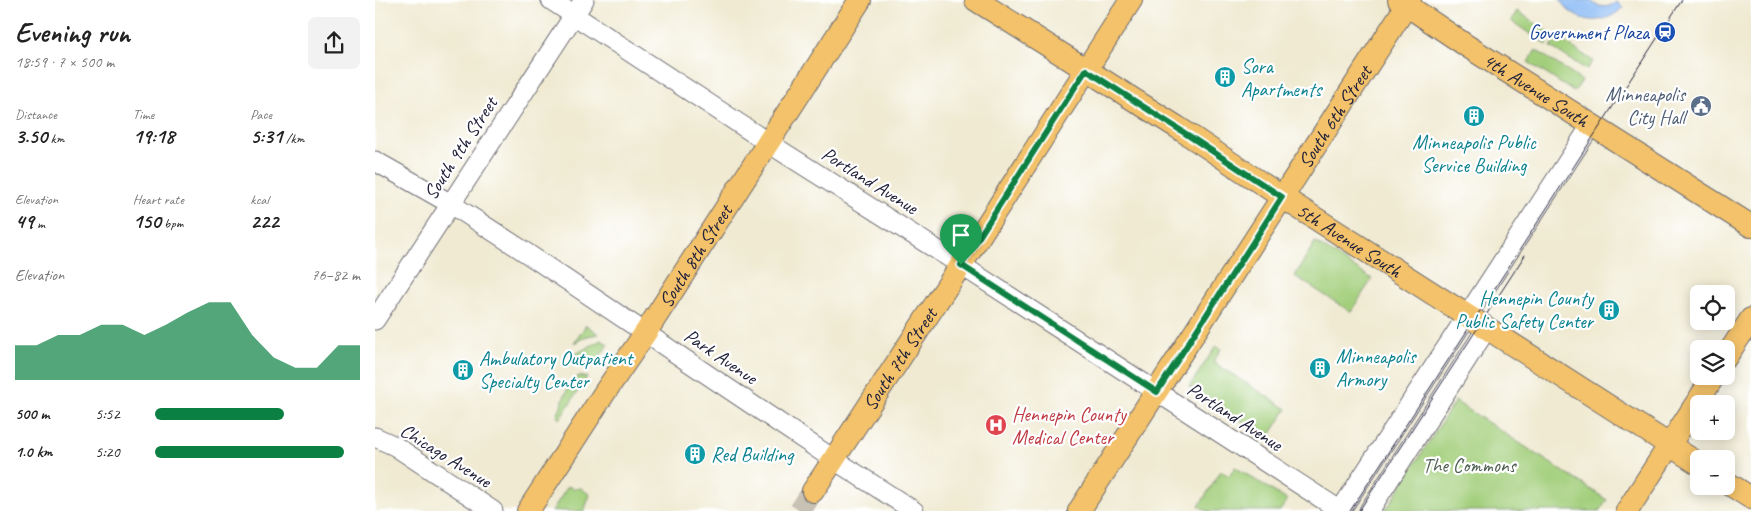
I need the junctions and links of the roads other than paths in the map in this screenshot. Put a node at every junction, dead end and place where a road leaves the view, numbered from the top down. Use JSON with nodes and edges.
{"nodes":[{"id":1,"x":551,"y":0,"type":"edge"},
{"id":2,"x":860,"y":0,"type":"edge"},
{"id":3,"x":976,"y":0,"type":"edge"},
{"id":4,"x":1131,"y":0,"type":"edge"},
{"id":5,"x":1405,"y":2,"type":"edge"},
{"id":6,"x":579,"y":7,"type":"edge"},
{"id":7,"x":1086,"y":70,"type":"junction"},
{"id":8,"x":1592,"y":124,"type":"junction"},
{"id":9,"x":767,"y":142,"type":"junction"},
{"id":10,"x":375,"y":161,"type":"edge"},
{"id":11,"x":1282,"y":197,"type":"junction"},
{"id":12,"x":451,"y":204,"type":"junction"},
{"id":13,"x":1751,"y":226,"type":"edge"},
{"id":14,"x":961,"y":265,"type":"junction"},
{"id":15,"x":1467,"y":316,"type":"junction"},
{"id":16,"x":1751,"y":319,"type":"edge"},
{"id":17,"x":375,"y":320,"type":"edge"},
{"id":18,"x":1487,"y":328,"type":"junction"},
{"id":19,"x":646,"y":332,"type":"junction"},
{"id":20,"x":1735,"y":343,"type":"edge"},
{"id":21,"x":1708,"y":385,"type":"edge"},
{"id":22,"x":1157,"y":392,"type":"junction"},
{"id":23,"x":375,"y":438,"type":"edge"},
{"id":24,"x":1669,"y":445,"type":"junction"},
{"id":25,"x":1690,"y":458,"type":"edge"},
{"id":26,"x":833,"y":459,"type":"junction"},
{"id":27,"x":1735,"y":488,"type":"edge"},
{"id":28,"x":813,"y":491,"type":"tunnel mouth"},
{"id":29,"x":1751,"y":498,"type":"edge"},
{"id":30,"x":493,"y":511,"type":"edge"},
{"id":31,"x":528,"y":511,"type":"edge"},
{"id":32,"x":914,"y":511,"type":"edge"},
{"id":33,"x":1079,"y":511,"type":"edge"},
{"id":34,"x":1341,"y":511,"type":"edge"},
{"id":35,"x":1369,"y":511,"type":"edge"},
{"id":36,"x":1627,"y":511,"type":"edge"}],
"edges":[{"from":1,"to":6,"type":"street","name":"Portland Avenue"},
{"from":2,"to":9,"type":"main road","name":"South 8th Street"},
{"from":3,"to":7,"type":"main road","name":"5th Avenue South"},
{"from":4,"to":7,"type":"main road","name":"South 7th Street"},
{"from":5,"to":8,"type":"main road","name":"4th Avenue South"},
{"from":5,"to":11,"type":"main road","name":"South 6th Street"},
{"from":6,"to":9,"type":"street","name":"Portland Avenue"},
{"from":6,"to":12,"type":"street","name":"South 9th Street"},
{"from":7,"to":11,"type":"main road","name":"5th Avenue South"},
{"from":7,"to":14,"type":"main road","name":"South 7th Street"},
{"from":8,"to":13,"type":"main road","name":"4th Avenue South"},
{"from":8,"to":15,"type":"street"},
{"from":9,"to":14,"type":"street","name":"Portland Avenue"},
{"from":9,"to":19,"type":"main road","name":"South 8th Street"},
{"from":10,"to":12,"type":"street","name":"Park Avenue"},
{"from":11,"to":15,"type":"main road","name":"5th Avenue South"},
{"from":11,"to":22,"type":"main road","name":"South 6th Street"},
{"from":12,"to":17,"type":"street","name":"South 9th Street"},
{"from":12,"to":19,"type":"street","name":"Park Avenue"},
{"from":14,"to":22,"type":"street","name":"Portland Avenue"},
{"from":14,"to":26,"type":"main road","name":"South 7th Street"},
{"from":15,"to":18,"type":"main road","name":"5th Avenue South"},
{"from":15,"to":34,"type":"street"},
{"from":16,"to":20,"type":"main road"},
{"from":18,"to":24,"type":"main road","name":"5th Avenue South"},
{"from":18,"to":35,"type":"street"},
{"from":19,"to":26,"type":"street","name":"Park Avenue"},
{"from":19,"to":31,"type":"main road","name":"South 8th Street"},
{"from":21,"to":24,"type":"main road"},
{"from":22,"to":33,"type":"main road","name":"South 6th Street"},
{"from":22,"to":34,"type":"street","name":"Portland Avenue"},
{"from":23,"to":30,"type":"street","name":"Chicago Avenue"},
{"from":24,"to":25,"type":"main road","name":"5th Avenue South"},
{"from":24,"to":36,"type":"main road"},
{"from":26,"to":28,"type":"main road","name":"South 7th Street"},
{"from":26,"to":32,"type":"street","name":"Park Avenue"},
{"from":27,"to":29,"type":"main road"}]}
